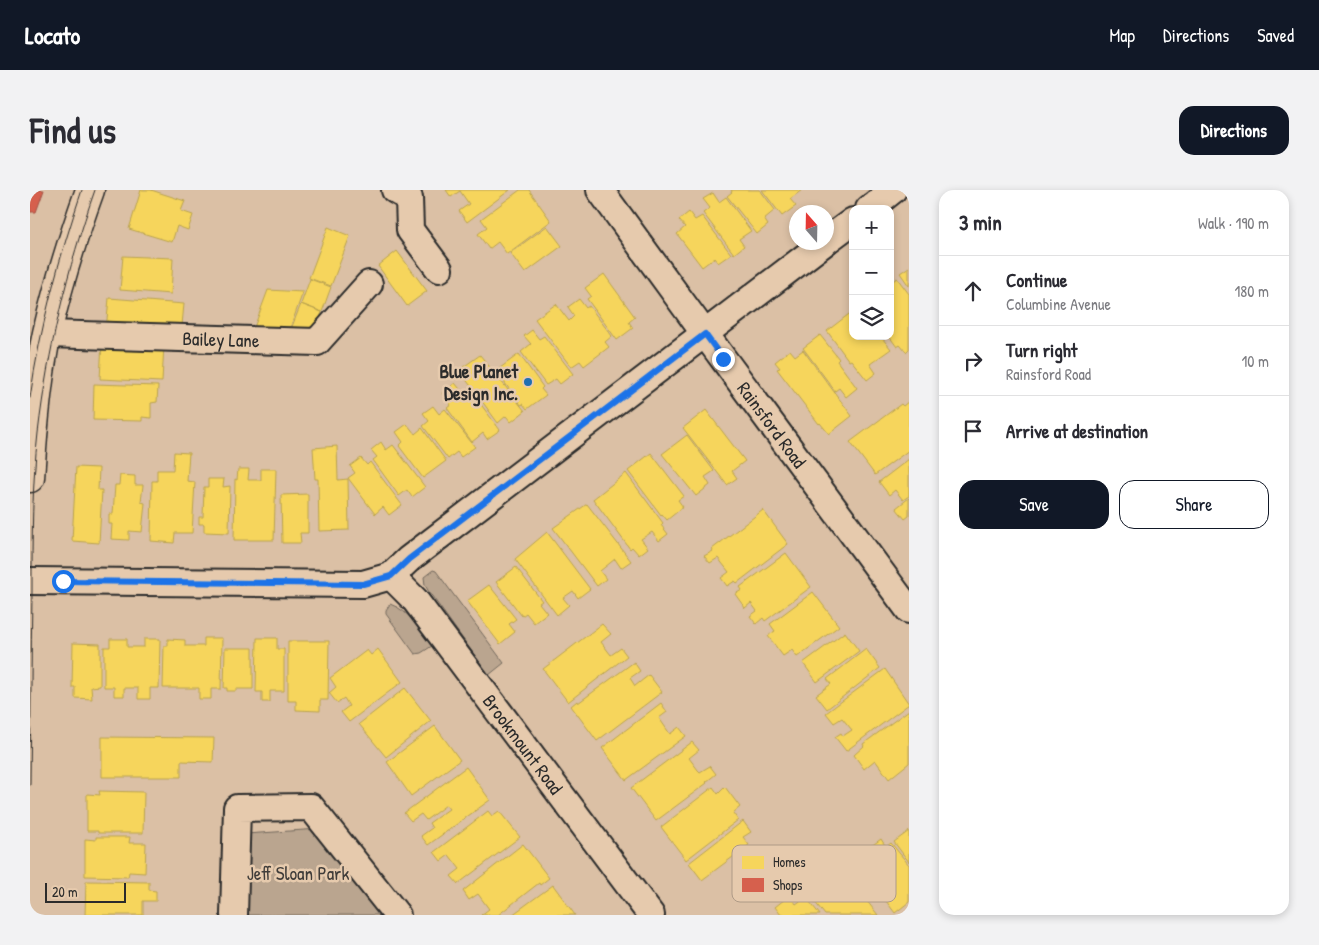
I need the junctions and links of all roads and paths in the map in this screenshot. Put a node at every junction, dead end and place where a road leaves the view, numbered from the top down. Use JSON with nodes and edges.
{"nodes":[{"id":1,"x":90,"y":190,"type":"edge"},
{"id":2,"x":600,"y":190,"type":"edge"},
{"id":3,"x":893,"y":190,"type":"edge"},
{"id":4,"x":408,"y":193,"type":"edge"},
{"id":5,"x":874,"y":205,"type":"edge"},
{"id":6,"x":849,"y":224,"type":"edge"},
{"id":7,"x":834,"y":236,"type":"edge"},
{"id":8,"x":815,"y":250,"type":"edge"},
{"id":9,"x":439,"y":269,"type":"dead end"},
{"id":10,"x":369,"y":284,"type":"dead end"},
{"id":11,"x":47,"y":334,"type":"junction"},
{"id":12,"x":705,"y":334,"type":"junction"},
{"id":13,"x":30,"y":478,"type":"edge"},
{"id":14,"x":391,"y":576,"type":"junction"},
{"id":15,"x":30,"y":580,"type":"edge"},
{"id":16,"x":909,"y":610,"type":"edge"},
{"id":17,"x":234,"y":915,"type":"edge"},
{"id":18,"x":397,"y":915,"type":"edge"},
{"id":19,"x":650,"y":915,"type":"edge"}],
"edges":[{"from":1,"to":11,"type":"main road"},
{"from":2,"to":12,"type":"street","name":"Rainsford Road"},
{"from":3,"to":5,"type":"street"},
{"from":4,"to":9,"type":"street"},
{"from":6,"to":7,"type":"street"},
{"from":8,"to":12,"type":"street"},
{"from":10,"to":11,"type":"street","name":"Bailey Lane"},
{"from":11,"to":13,"type":"main road"},
{"from":12,"to":14,"type":"street"},
{"from":12,"to":16,"type":"street","name":"Rainsford Road"},
{"from":14,"to":15,"type":"street"},
{"from":14,"to":19,"type":"street","name":"Brookmount Road"},
{"from":17,"to":18,"type":"street"}]}
